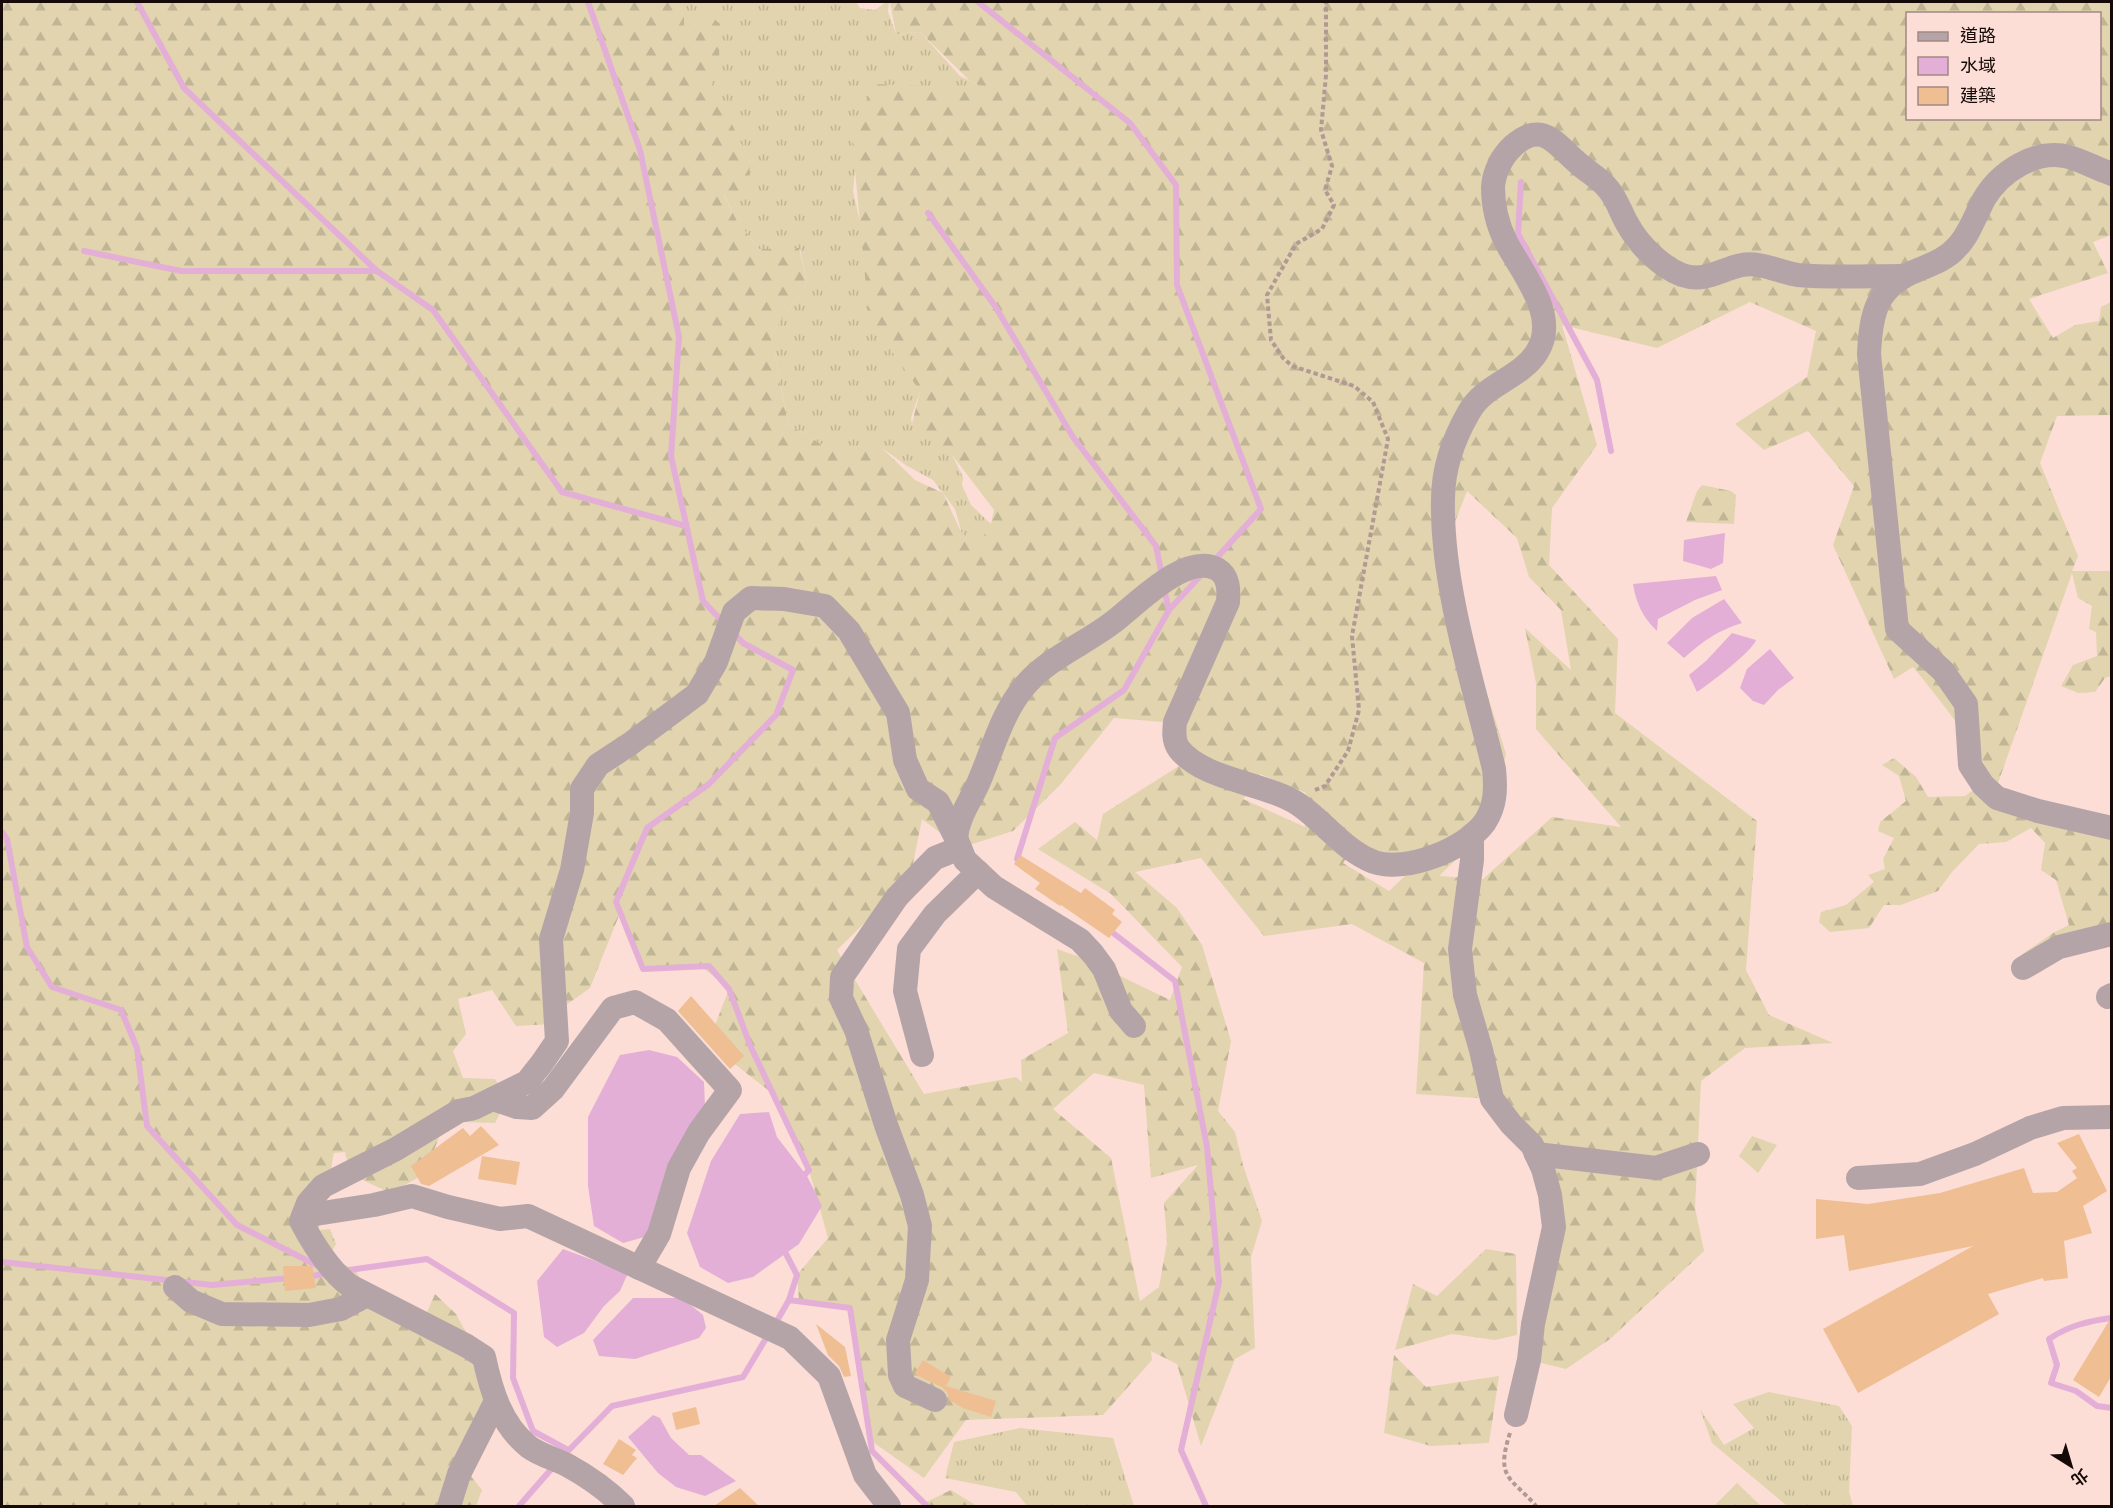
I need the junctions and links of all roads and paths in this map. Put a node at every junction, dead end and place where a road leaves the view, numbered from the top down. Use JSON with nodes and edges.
{"nodes":[{"id":1,"x":1326,"y":2,"type":"edge"},
{"id":2,"x":2112,"y":174,"type":"edge"},
{"id":3,"x":1902,"y":276,"type":"junction"},
{"id":4,"x":1292,"y":802,"type":"junction"},
{"id":5,"x":2112,"y":828,"type":"edge"},
{"id":6,"x":1472,"y":835,"type":"junction"},
{"id":7,"x":958,"y":843,"type":"junction"},
{"id":8,"x":978,"y":872,"type":"junction"},
{"id":9,"x":2112,"y":934,"type":"edge"},
{"id":10,"x":2023,"y":968,"type":"dead end"},
{"id":11,"x":1134,"y":1026,"type":"dead end"},
{"id":12,"x":922,"y":1055,"type":"dead end"},
{"id":13,"x":493,"y":1099,"type":"junction"},
{"id":14,"x":2112,"y":1117,"type":"edge"},
{"id":15,"x":1536,"y":1154,"type":"junction"},
{"id":16,"x":1698,"y":1154,"type":"dead end"},
{"id":17,"x":1858,"y":1178,"type":"dead end"},
{"id":18,"x":303,"y":1216,"type":"junction"},
{"id":19,"x":639,"y":1268,"type":"junction"},
{"id":20,"x":175,"y":1287,"type":"dead end"},
{"id":21,"x":367,"y":1295,"type":"junction"},
{"id":22,"x":935,"y":1400,"type":"dead end"},
{"id":23,"x":496,"y":1401,"type":"junction"},
{"id":24,"x":1516,"y":1415,"type":"joint"},
{"id":25,"x":449,"y":1506,"type":"edge"},
{"id":26,"x":623,"y":1506,"type":"edge"},
{"id":27,"x":889,"y":1506,"type":"edge"},
{"id":28,"x":1536,"y":1506,"type":"edge"}],
"edges":[{"from":1,"to":4,"type":"path"},
{"from":2,"to":3,"type":"street"},
{"from":3,"to":5,"type":"street"},
{"from":3,"to":6,"type":"street"},
{"from":4,"to":6,"type":"street"},
{"from":4,"to":7,"type":"street"},
{"from":6,"to":15,"type":"street"},
{"from":7,"to":8,"type":"street"},
{"from":7,"to":13,"type":"street"},
{"from":7,"to":22,"type":"street"},
{"from":8,"to":11,"type":"street"},
{"from":8,"to":12,"type":"street"},
{"from":9,"to":10,"type":"street"},
{"from":13,"to":18,"type":"street"},
{"from":13,"to":19,"type":"street"},
{"from":14,"to":17,"type":"street"},
{"from":15,"to":16,"type":"street"},
{"from":15,"to":24,"type":"street"},
{"from":18,"to":19,"type":"street"},
{"from":18,"to":21,"type":"street"},
{"from":19,"to":27,"type":"street"},
{"from":20,"to":21,"type":"street"},
{"from":21,"to":23,"type":"street"},
{"from":23,"to":25,"type":"street"},
{"from":23,"to":26,"type":"street"},
{"from":24,"to":28,"type":"path"}]}
